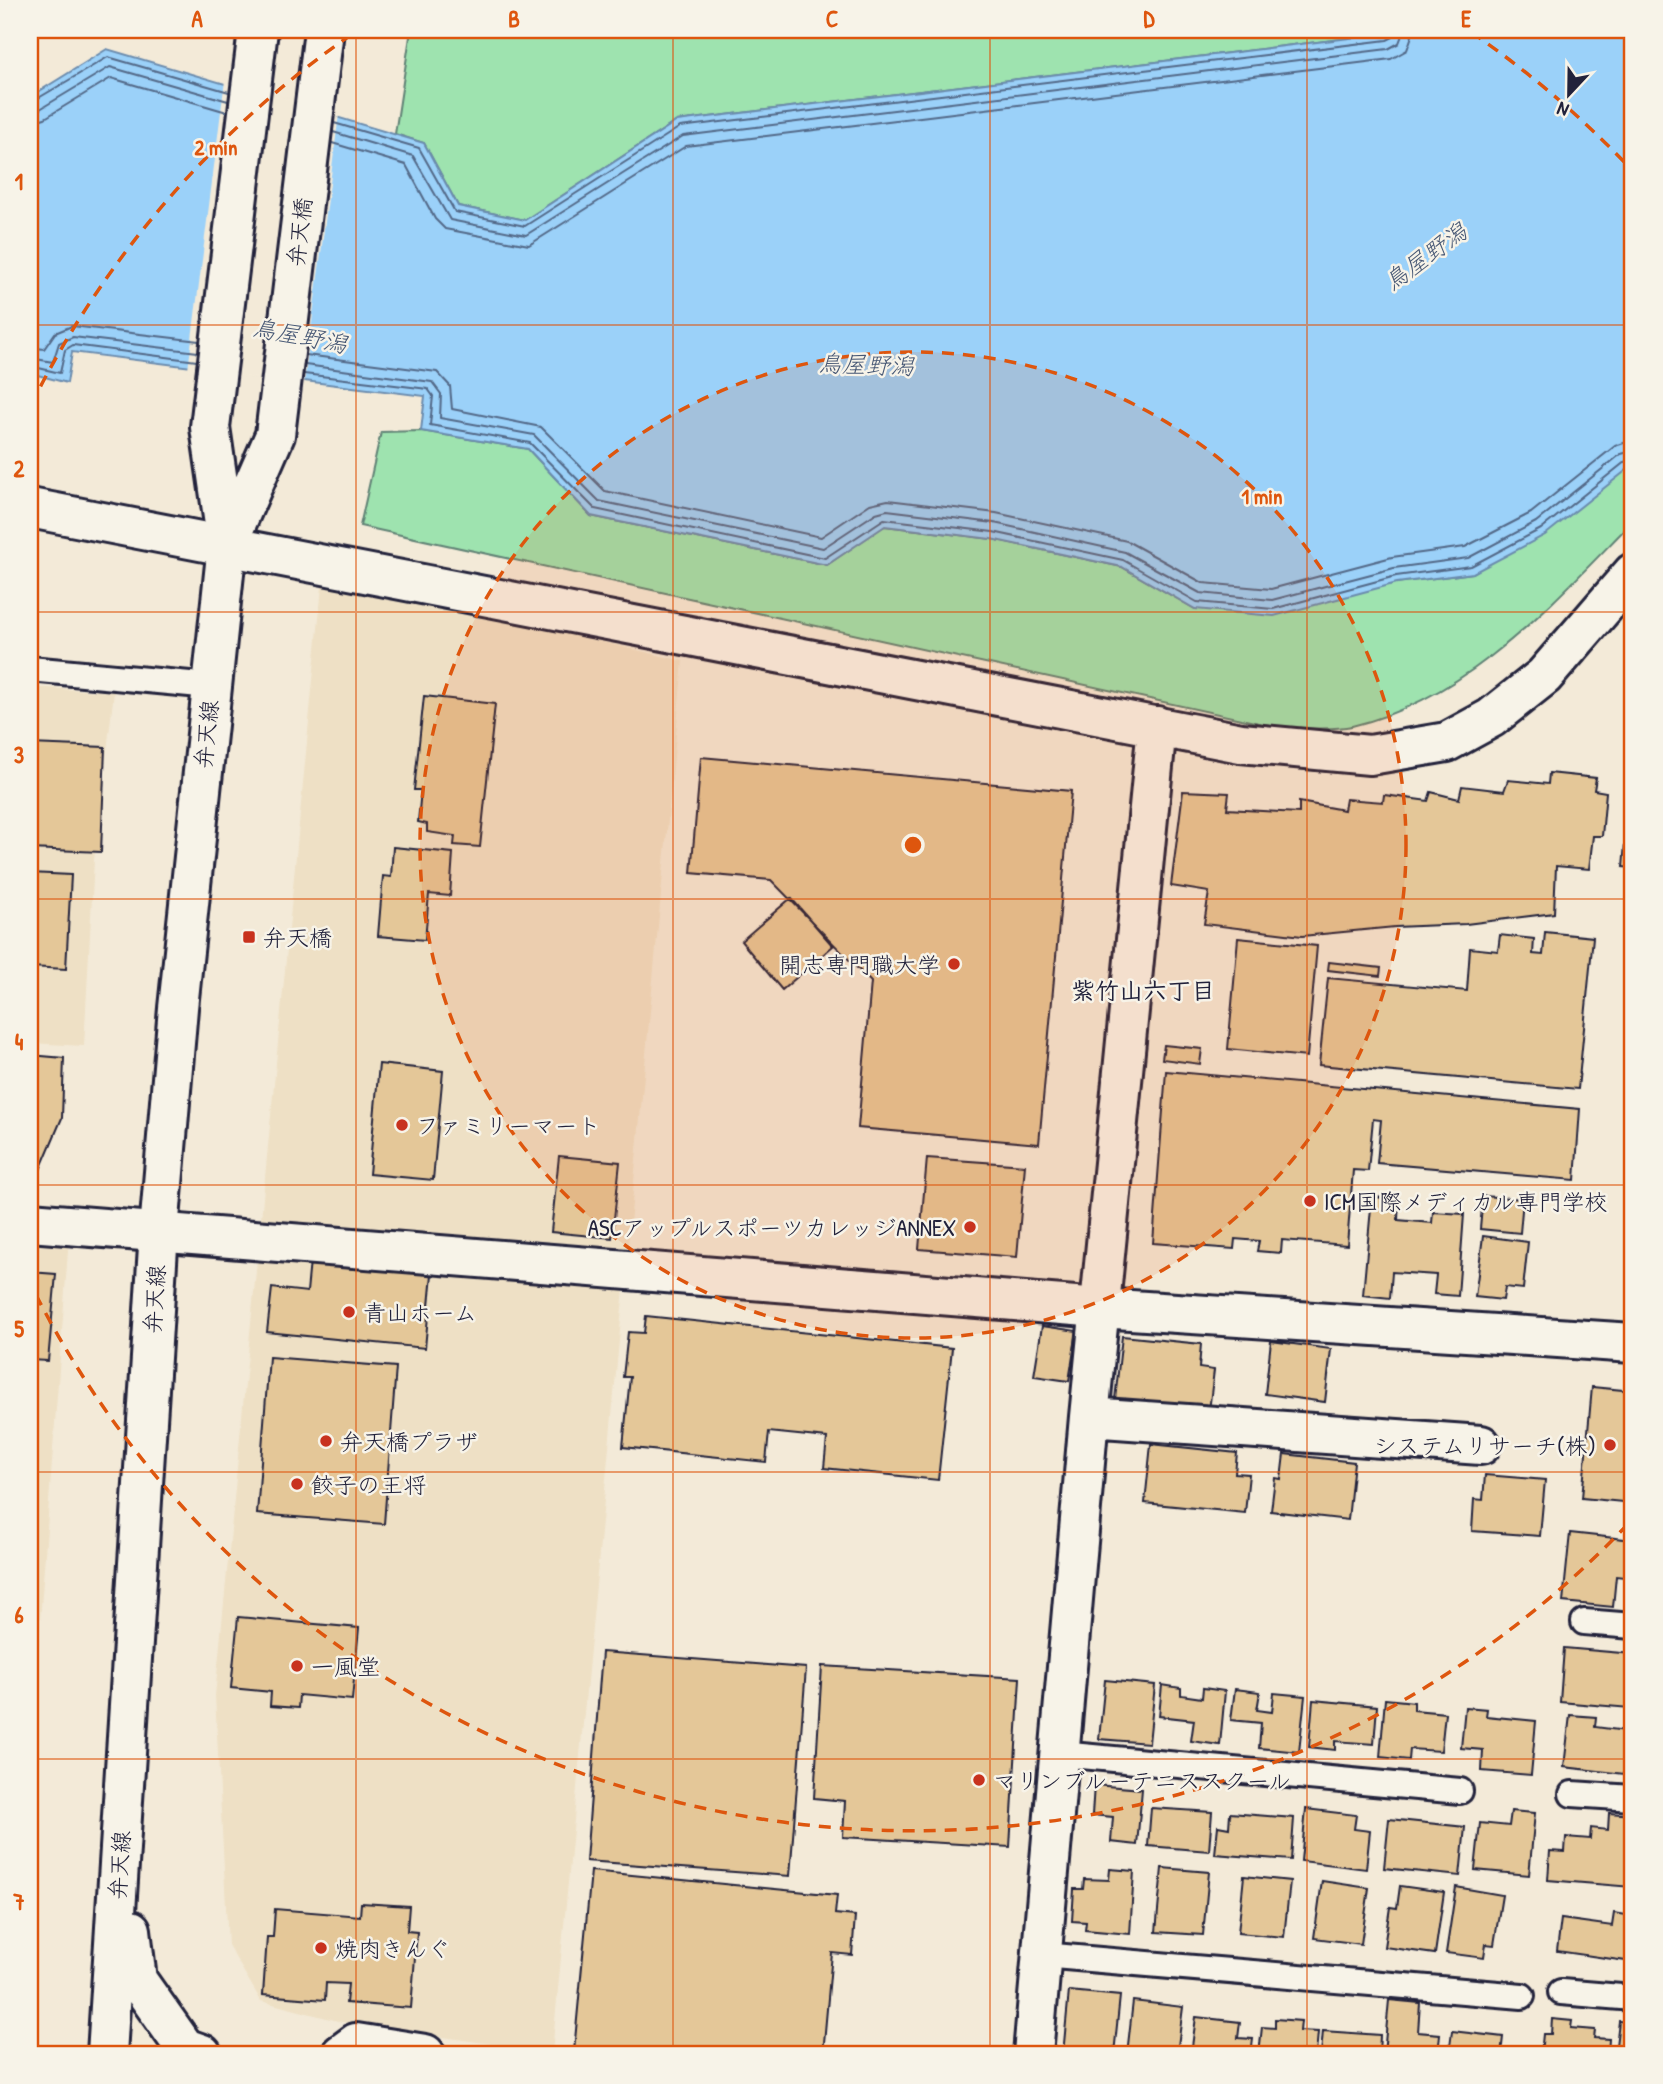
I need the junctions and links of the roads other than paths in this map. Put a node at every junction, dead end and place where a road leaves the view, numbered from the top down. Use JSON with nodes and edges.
{"nodes":[{"id":1,"x":258,"y":30,"type":"edge"},
{"id":2,"x":324,"y":30,"type":"edge"},
{"id":3,"x":30,"y":508,"type":"edge"},
{"id":4,"x":228,"y":545,"type":"junction"},
{"id":5,"x":1633,"y":573,"type":"edge"},
{"id":6,"x":30,"y":669,"type":"edge"},
{"id":7,"x":211,"y":686,"type":"junction"},
{"id":8,"x":1157,"y":726,"type":"junction"},
{"id":9,"x":30,"y":1222,"type":"edge"},
{"id":10,"x":159,"y":1231,"type":"junction"},
{"id":11,"x":1100,"y":1308,"type":"junction"},
{"id":12,"x":1633,"y":1343,"type":"edge"},
{"id":13,"x":1089,"y":1417,"type":"junction"},
{"id":14,"x":1482,"y":1445,"type":"dead end"},
{"id":15,"x":1584,"y":1622,"type":"dead end"},
{"id":16,"x":1633,"y":1626,"type":"edge"},
{"id":17,"x":1060,"y":1754,"type":"junction"},
{"id":18,"x":1460,"y":1791,"type":"dead end"},
{"id":19,"x":1572,"y":1794,"type":"dead end"},
{"id":20,"x":1633,"y":1798,"type":"edge"},
{"id":21,"x":121,"y":1834,"type":"junction"},
{"id":22,"x":1042,"y":1955,"type":"junction"},
{"id":23,"x":1561,"y":1992,"type":"dead end"},
{"id":24,"x":1522,"y":1996,"type":"dead end"},
{"id":25,"x":1633,"y":1998,"type":"edge"},
{"id":26,"x":107,"y":2054,"type":"edge"},
{"id":27,"x":202,"y":2054,"type":"edge"},
{"id":28,"x":341,"y":2054,"type":"edge"},
{"id":29,"x":425,"y":2054,"type":"edge"},
{"id":30,"x":1033,"y":2054,"type":"edge"}],
"edges":[{"from":1,"to":4,"type":"street"},
{"from":2,"to":4,"type":"street","name":"弁天橋"},
{"from":3,"to":4,"type":"street"},
{"from":4,"to":7,"type":"street","name":"弁天線"},
{"from":4,"to":8,"type":"street"},
{"from":5,"to":8,"type":"street"},
{"from":6,"to":7,"type":"lane"},
{"from":7,"to":10,"type":"street","name":"弁天線"},
{"from":8,"to":11,"type":"street"},
{"from":9,"to":10,"type":"street"},
{"from":10,"to":11,"type":"street"},
{"from":10,"to":21,"type":"street","name":"弁天線"},
{"from":11,"to":12,"type":"street"},
{"from":11,"to":13,"type":"street"},
{"from":13,"to":14,"type":"street"},
{"from":13,"to":17,"type":"street"},
{"from":15,"to":16,"type":"lane"},
{"from":17,"to":18,"type":"lane"},
{"from":17,"to":22,"type":"street"},
{"from":19,"to":20,"type":"lane"},
{"from":21,"to":26,"type":"street","name":"弁天線"},
{"from":21,"to":27,"type":"street"},
{"from":22,"to":24,"type":"lane"},
{"from":22,"to":30,"type":"street"},
{"from":23,"to":25,"type":"lane"},
{"from":28,"to":29,"type":"street"}]}
